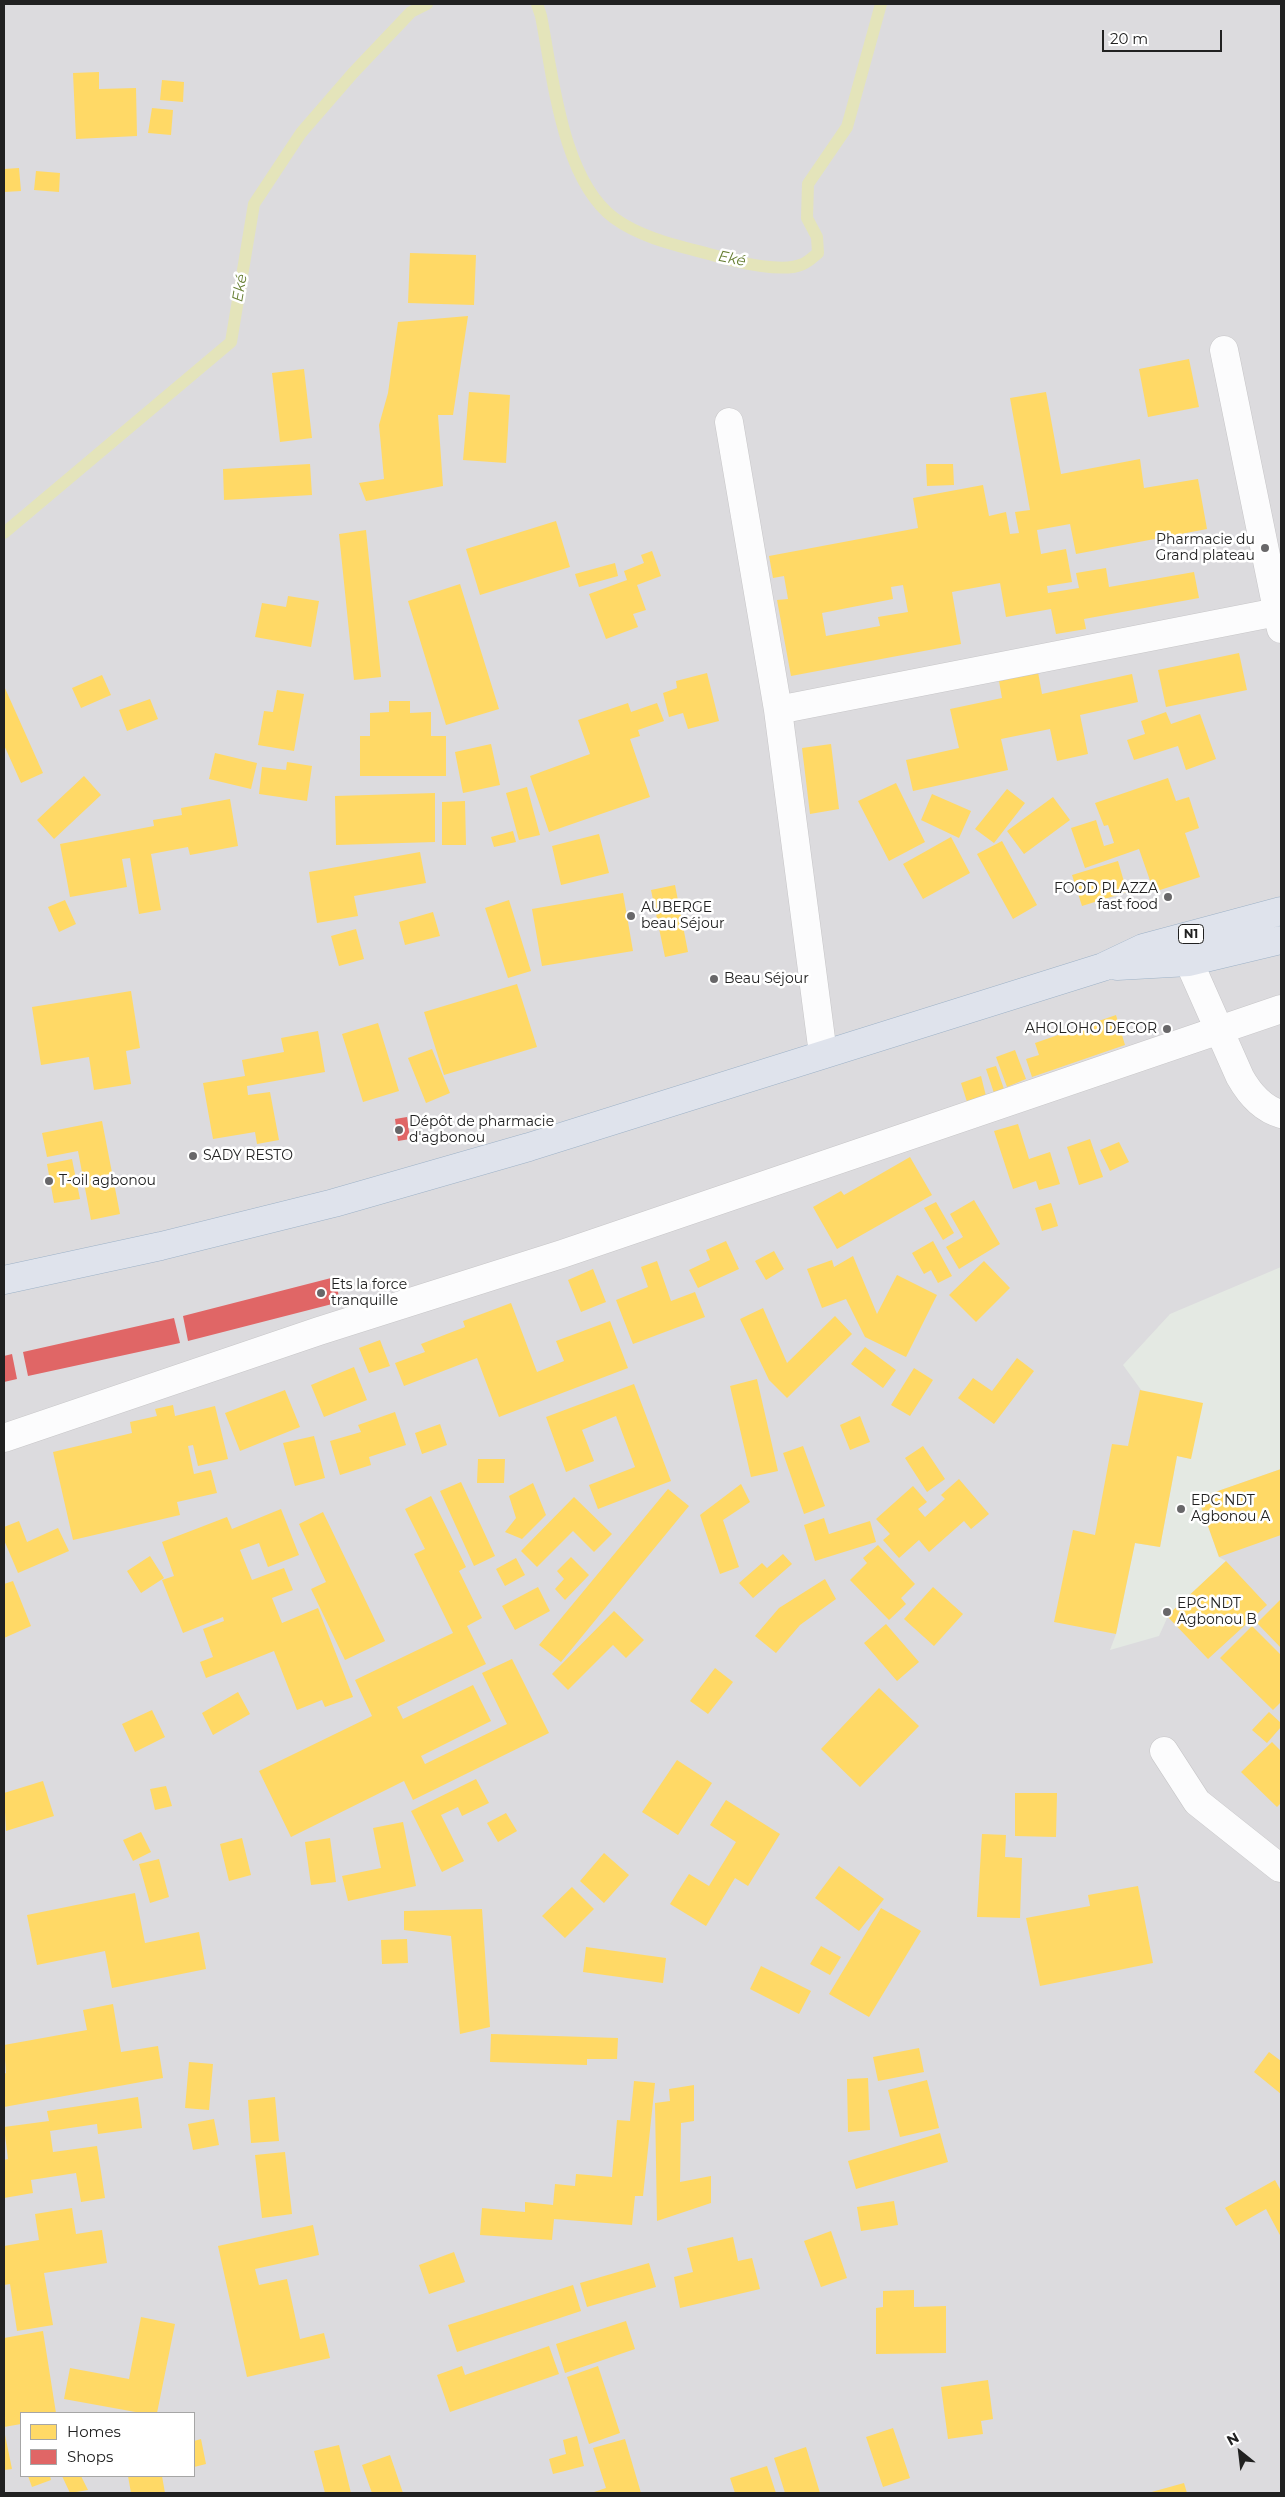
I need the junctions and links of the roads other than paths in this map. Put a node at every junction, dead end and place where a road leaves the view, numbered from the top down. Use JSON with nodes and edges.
{"nodes":[{"id":1,"x":1224,"y":350,"type":"dead end"},
{"id":2,"x":729,"y":422,"type":"dead end"},
{"id":3,"x":1279,"y":621,"type":"edge"},
{"id":4,"x":778,"y":710,"type":"junction"},
{"id":5,"x":1281,"y":911,"type":"edge"},
{"id":6,"x":1281,"y":940,"type":"edge"},
{"id":7,"x":1189,"y":962,"type":"junction"},
{"id":8,"x":1103,"y":967,"type":"junction"},
{"id":9,"x":1281,"y":1009,"type":"edge"},
{"id":10,"x":1218,"y":1031,"type":"junction"},
{"id":11,"x":824,"y":1054,"type":"junction"},
{"id":12,"x":1281,"y":1114,"type":"edge"},
{"id":13,"x":4,"y":1280,"type":"edge"},
{"id":14,"x":4,"y":1438,"type":"edge"},
{"id":15,"x":1164,"y":1751,"type":"dead end"},
{"id":16,"x":1281,"y":1866,"type":"edge"}],
"edges":[{"from":1,"to":3,"type":"street"},
{"from":2,"to":4,"type":"street"},
{"from":3,"to":4,"type":"street"},
{"from":4,"to":11,"type":"street"},
{"from":5,"to":8,"type":"highway","number":"N1"},
{"from":6,"to":7,"type":"highway","number":"N1"},
{"from":7,"to":8,"type":"highway","number":"N1"},
{"from":7,"to":10,"type":"street"},
{"from":8,"to":11,"type":"highway","number":"N1"},
{"from":9,"to":10,"type":"street"},
{"from":10,"to":12,"type":"street"},
{"from":10,"to":14,"type":"street"},
{"from":11,"to":13,"type":"highway","number":"N1"},
{"from":15,"to":16,"type":"street"}]}
